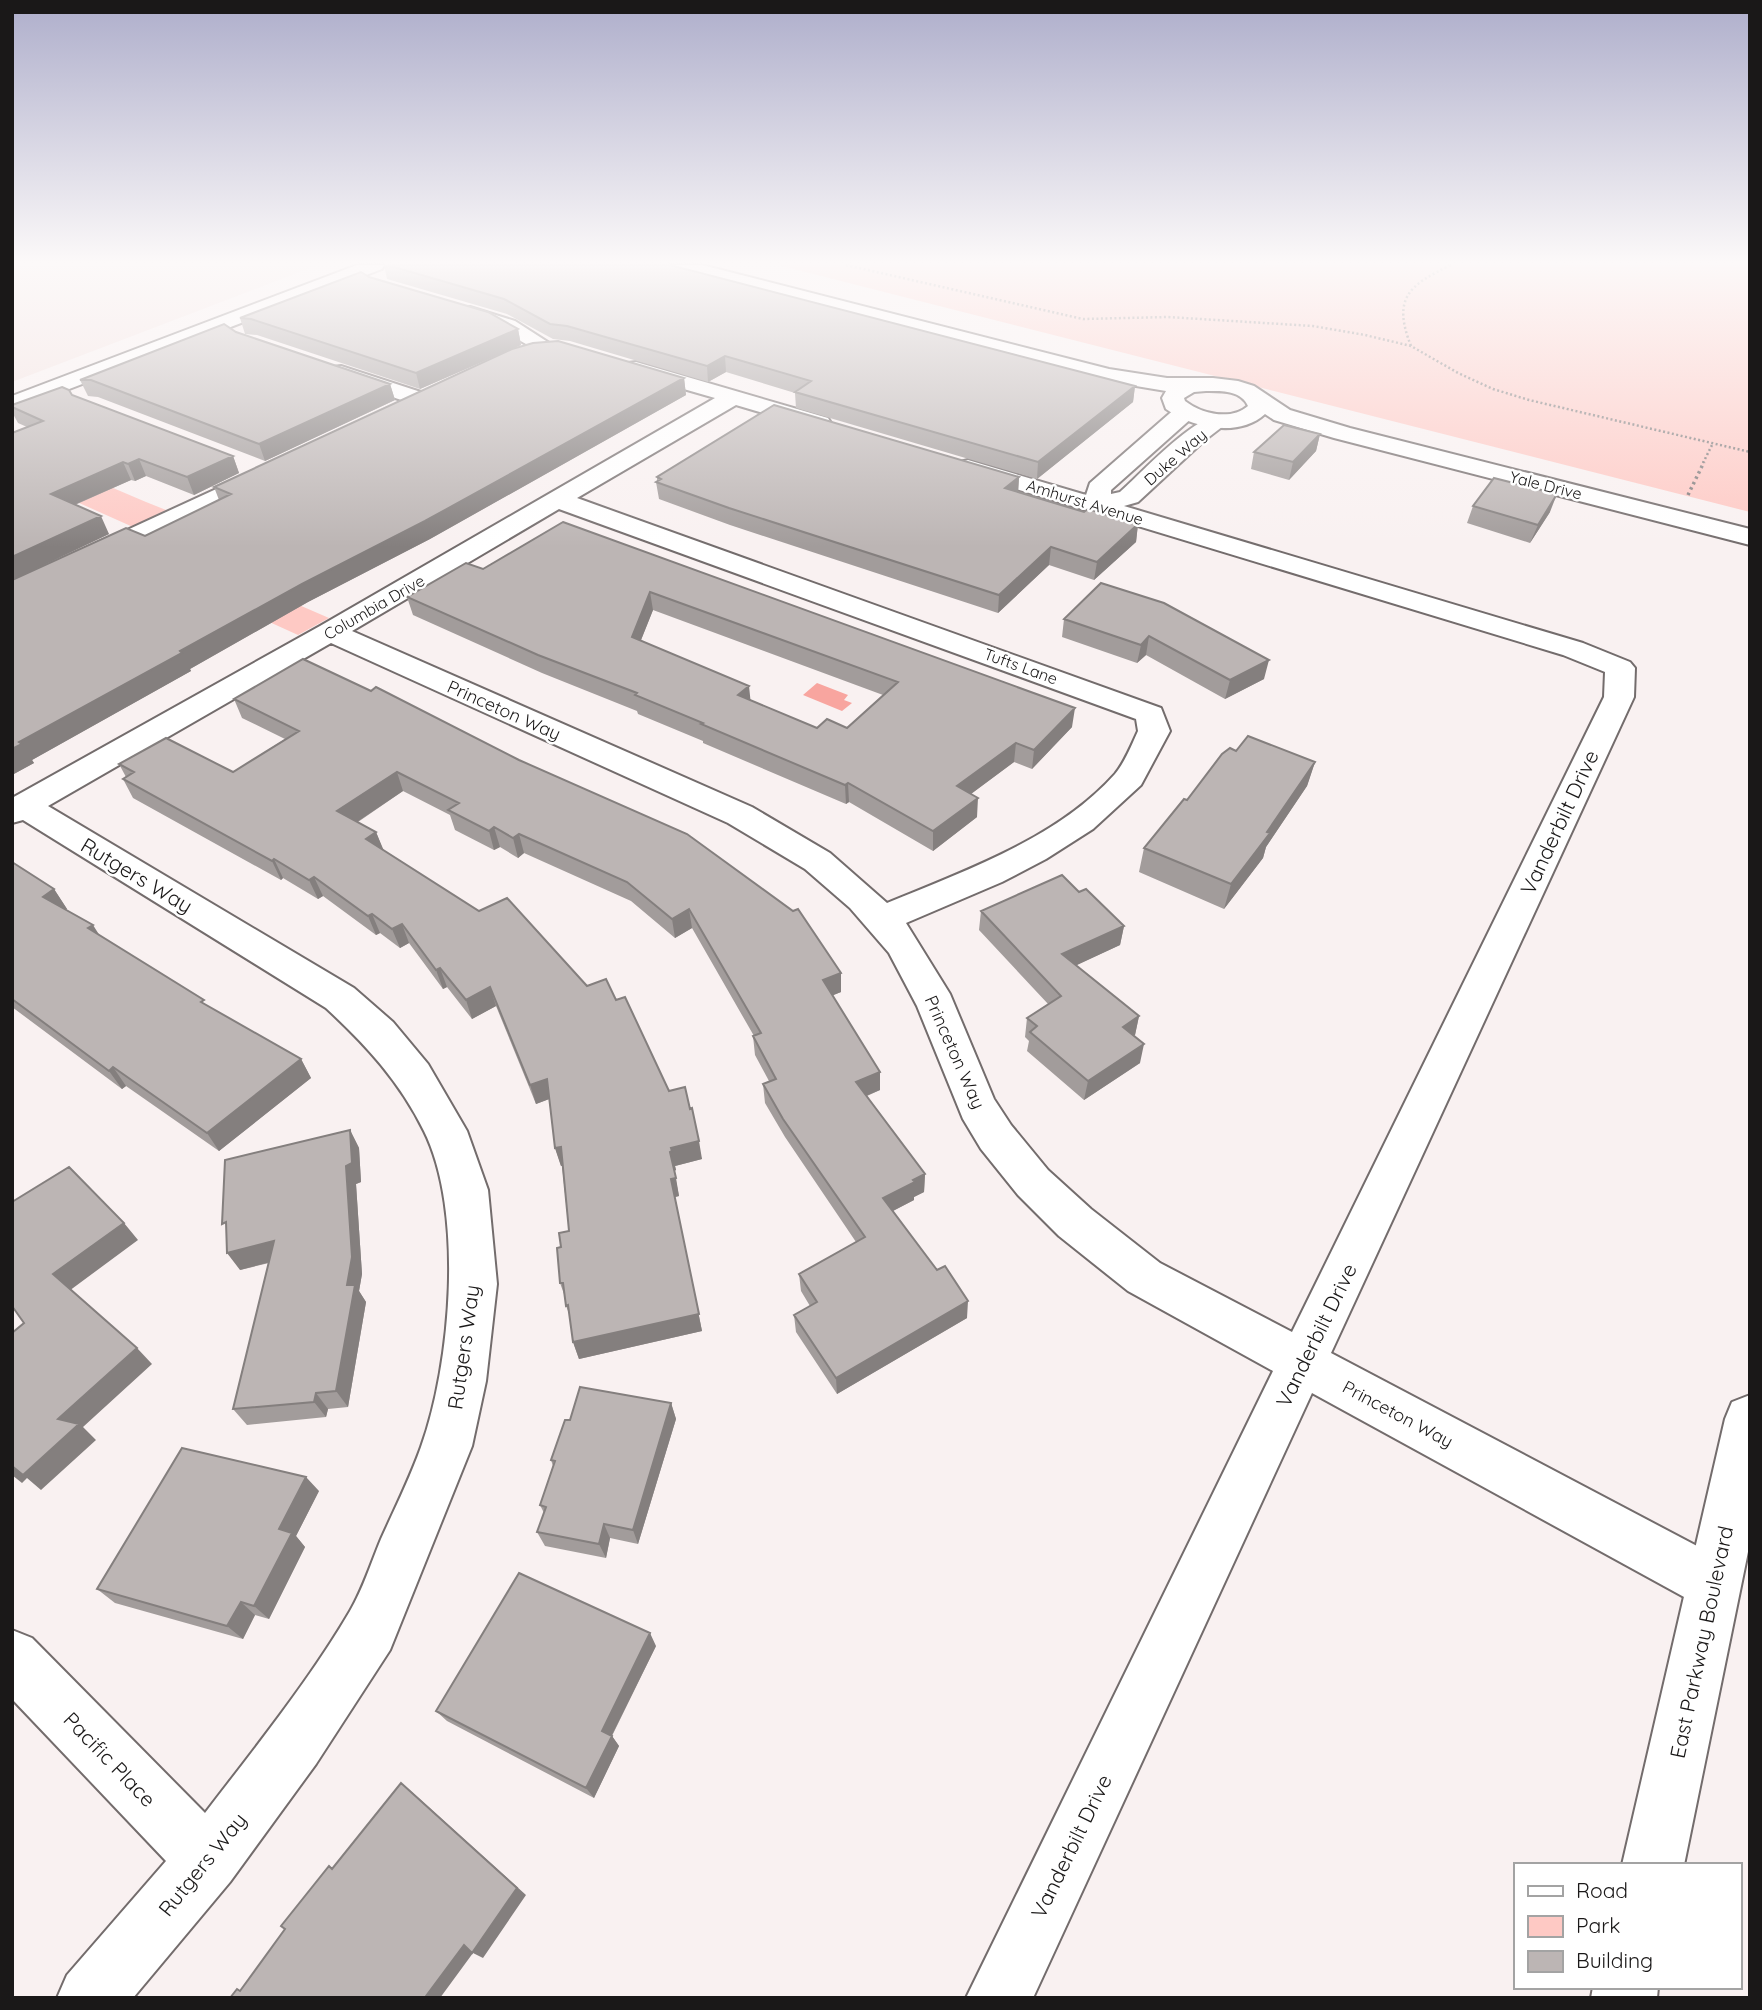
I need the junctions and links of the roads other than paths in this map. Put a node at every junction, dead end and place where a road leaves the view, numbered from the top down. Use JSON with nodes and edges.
{"nodes":[{"id":1,"x":100,"y":359,"type":"edge"},
{"id":2,"x":130,"y":359,"type":"edge"},
{"id":3,"x":1045,"y":359,"type":"edge"},
{"id":4,"x":620,"y":363,"type":"edge"},
{"id":5,"x":326,"y":367,"type":"edge"},
{"id":6,"x":1108,"y":375,"type":"junction"},
{"id":7,"x":1194,"y":385,"type":"junction"},
{"id":8,"x":447,"y":388,"type":"edge"},
{"id":9,"x":12,"y":392,"type":"edge"},
{"id":10,"x":733,"y":397,"type":"junction"},
{"id":11,"x":422,"y":400,"type":"junction"},
{"id":12,"x":1259,"y":401,"type":"junction"},
{"id":13,"x":12,"y":404,"type":"edge"},
{"id":14,"x":1180,"y":408,"type":"junction"},
{"id":15,"x":386,"y":416,"type":"edge"},
{"id":16,"x":1227,"y":420,"type":"junction"},
{"id":17,"x":837,"y":428,"type":"edge"},
{"id":18,"x":1342,"y":433,"type":"junction"},
{"id":19,"x":941,"y":459,"type":"edge"},
{"id":20,"x":235,"y":461,"type":"dead end"},
{"id":21,"x":290,"y":462,"type":"edge"},
{"id":22,"x":266,"y":473,"type":"junction"},
{"id":23,"x":555,"y":499,"type":"junction"},
{"id":24,"x":1097,"y":505,"type":"junction"},
{"id":25,"x":1750,"y":537,"type":"edge"},
{"id":26,"x":12,"y":566,"type":"edge"},
{"id":27,"x":40,"y":580,"type":"junction"},
{"id":28,"x":12,"y":593,"type":"edge"},
{"id":29,"x":330,"y":632,"type":"junction"},
{"id":30,"x":1620,"y":668,"type":"joint"},
{"id":31,"x":18,"y":809,"type":"edge"},
{"id":32,"x":882,"y":919,"type":"junction"},
{"id":33,"x":1303,"y":1362,"type":"junction"},
{"id":34,"x":1750,"y":1419,"type":"edge"},
{"id":35,"x":1714,"y":1584,"type":"junction"},
{"id":36,"x":12,"y":1658,"type":"edge"},
{"id":37,"x":208,"y":1860,"type":"junction"},
{"id":38,"x":1653,"y":1863,"type":"edge"},
{"id":39,"x":90,"y":1998,"type":"edge"},
{"id":40,"x":999,"y":1998,"type":"edge"}],
"edges":[{"from":1,"to":9,"type":"street"},
{"from":2,"to":13,"type":"street"},
{"from":3,"to":6,"type":"street"},
{"from":4,"to":10,"type":"street"},
{"from":5,"to":11,"type":"street"},
{"from":6,"to":7,"type":"street"},
{"from":6,"to":14,"type":"street"},
{"from":7,"to":12,"type":"street","name":"Yale Drive"},
{"from":7,"to":14,"type":"street","name":"Duke Way"},
{"from":8,"to":11,"type":"street"},
{"from":10,"to":17,"type":"street"},
{"from":10,"to":23,"type":"street","name":"Columbia Drive"},
{"from":11,"to":15,"type":"street"},
{"from":12,"to":16,"type":"street","name":"Duke Way"},
{"from":12,"to":18,"type":"street","name":"Yale Drive"},
{"from":14,"to":16,"type":"street","name":"Yale Drive"},
{"from":14,"to":24,"type":"street","name":"Duke Way"},
{"from":16,"to":18,"type":"street","name":"Yale Drive"},
{"from":16,"to":24,"type":"street","name":"Duke Way"},
{"from":18,"to":25,"type":"street","name":"Yale Drive"},
{"from":19,"to":24,"type":"street","name":"Amhurst Avenue"},
{"from":20,"to":22,"type":"street"},
{"from":21,"to":22,"type":"street"},
{"from":22,"to":27,"type":"street"},
{"from":23,"to":29,"type":"street","name":"Columbia Drive"},
{"from":23,"to":32,"type":"street","name":"Tufts Lane"},
{"from":24,"to":30,"type":"street","name":"Amhurst Avenue"},
{"from":26,"to":27,"type":"street"},
{"from":27,"to":28,"type":"street"},
{"from":29,"to":31,"type":"street","name":"Columbia Drive"},
{"from":29,"to":32,"type":"street","name":"Princeton Way"},
{"from":30,"to":33,"type":"street","name":"Vanderbilt Drive"},
{"from":31,"to":37,"type":"street","name":"Rutgers Way"},
{"from":32,"to":33,"type":"street","name":"Princeton Way"},
{"from":33,"to":35,"type":"street","name":"Princeton Way"},
{"from":33,"to":40,"type":"street","name":"Vanderbilt Drive"},
{"from":34,"to":35,"type":"street","name":"East Parkway Boulevard"},
{"from":35,"to":38,"type":"street","name":"East Parkway Boulevard"},
{"from":36,"to":37,"type":"street","name":"Pacific Place"},
{"from":37,"to":39,"type":"street","name":"Rutgers Way"}]}
